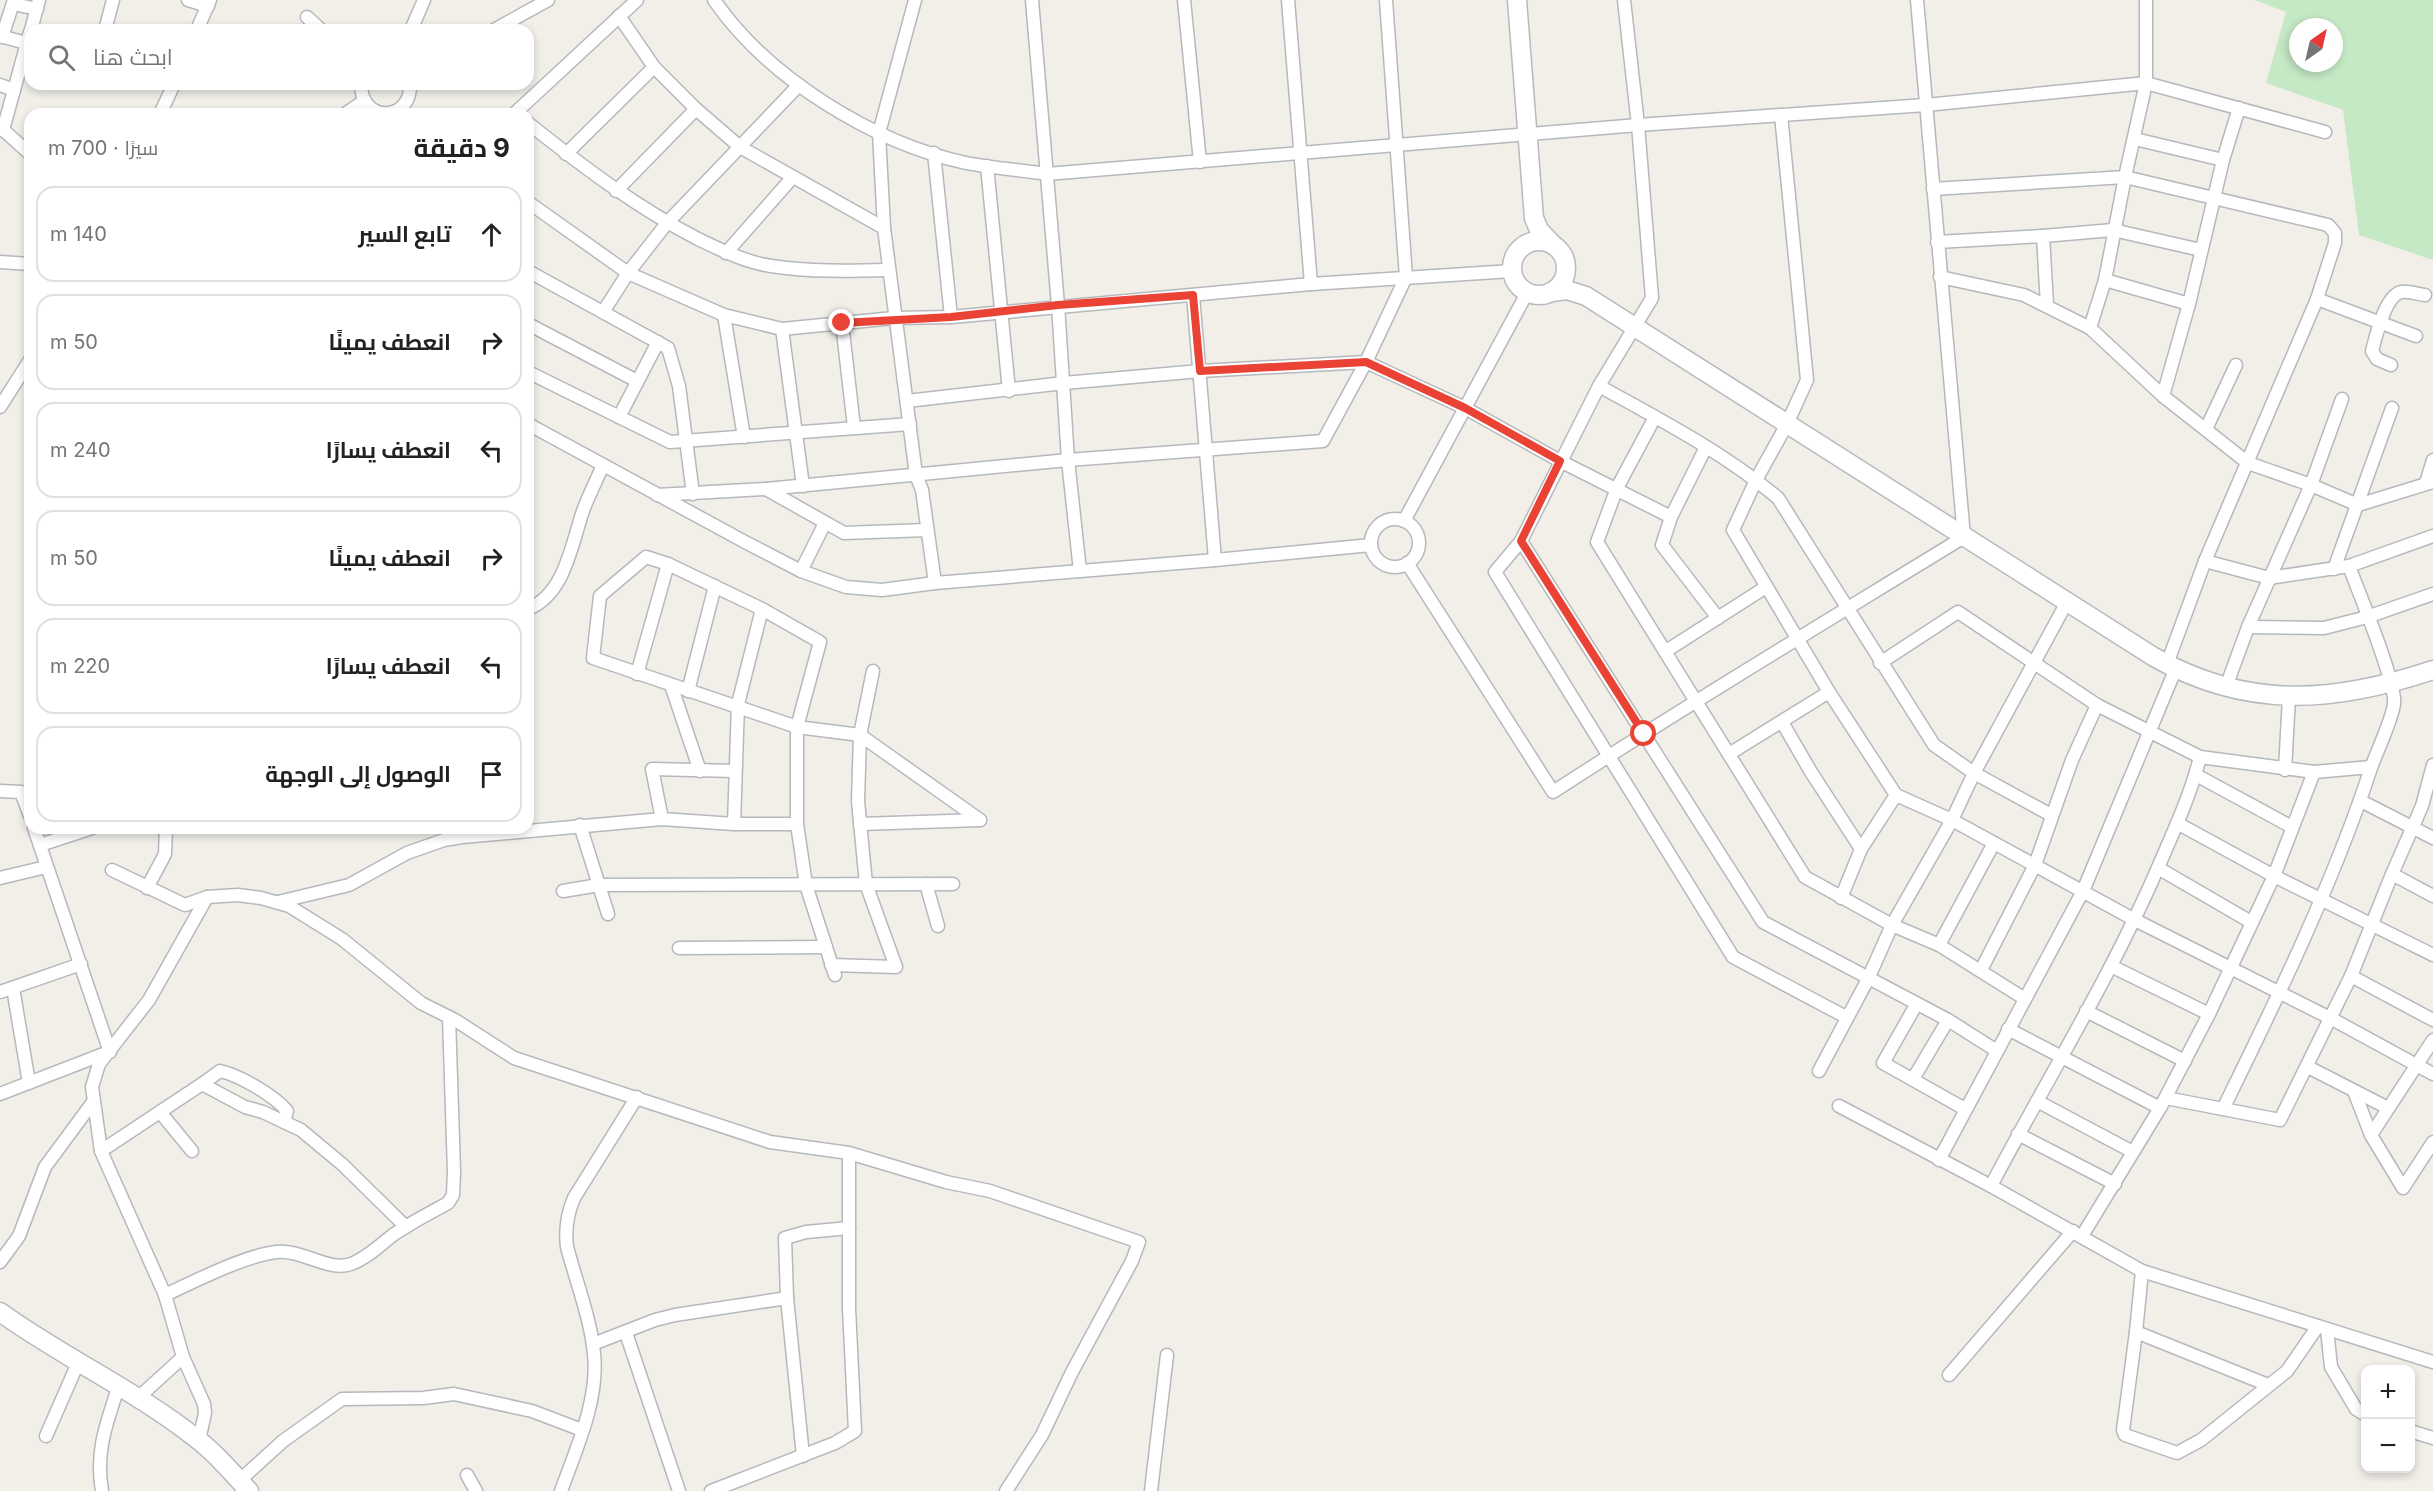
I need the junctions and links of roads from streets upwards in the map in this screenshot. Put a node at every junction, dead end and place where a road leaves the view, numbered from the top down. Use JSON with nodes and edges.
{"nodes":[{"id":1,"x":113,"y":0,"type":"edge"},
{"id":2,"x":188,"y":0,"type":"edge"},
{"id":3,"x":424,"y":0,"type":"edge"},
{"id":4,"x":548,"y":0,"type":"edge"},
{"id":5,"x":637,"y":0,"type":"edge"},
{"id":6,"x":714,"y":0,"type":"edge"},
{"id":7,"x":915,"y":0,"type":"edge"},
{"id":8,"x":1032,"y":0,"type":"edge"},
{"id":9,"x":1184,"y":0,"type":"edge"},
{"id":10,"x":1288,"y":0,"type":"edge"},
{"id":11,"x":1386,"y":0,"type":"edge"},
{"id":12,"x":1517,"y":0,"type":"edge"},
{"id":13,"x":1624,"y":0,"type":"edge"},
{"id":14,"x":1917,"y":0,"type":"edge"},
{"id":15,"x":2146,"y":0,"type":"edge"},
{"id":16,"x":14,"y":2,"type":"edge"},
{"id":17,"x":209,"y":3,"type":"edge"},
{"id":18,"x":38,"y":5,"type":"edge"},
{"id":19,"x":619,"y":16,"type":"junction"},
{"id":20,"x":307,"y":17,"type":"dead end"},
{"id":21,"x":33,"y":24,"type":"edge"},
{"id":22,"x":107,"y":24,"type":"edge"},
{"id":23,"x":200,"y":24,"type":"edge"},
{"id":24,"x":315,"y":24,"type":"edge"},
{"id":25,"x":414,"y":24,"type":"edge"},
{"id":26,"x":505,"y":24,"type":"edge"},
{"id":27,"x":1,"y":36,"type":"edge"},
{"id":28,"x":24,"y":38,"type":"edge"},
{"id":29,"x":24,"y":55,"type":"edge"},
{"id":30,"x":654,"y":66,"type":"junction"},
{"id":31,"x":2146,"y":83,"type":"junction"},
{"id":32,"x":799,"y":85,"type":"junction"},
{"id":33,"x":0,"y":86,"type":"edge"},
{"id":34,"x":14,"y":90,"type":"junction"},
{"id":35,"x":171,"y":90,"type":"edge"},
{"id":36,"x":362,"y":90,"type":"edge"},
{"id":37,"x":410,"y":90,"type":"edge"},
{"id":38,"x":364,"y":101,"type":"junction"},
{"id":39,"x":1926,"y":105,"type":"junction"},
{"id":40,"x":163,"y":108,"type":"edge"},
{"id":41,"x":354,"y":108,"type":"edge"},
{"id":42,"x":372,"y":108,"type":"edge"},
{"id":43,"x":407,"y":108,"type":"edge"},
{"id":44,"x":521,"y":108,"type":"edge"},
{"id":45,"x":2239,"y":108,"type":"junction"},
{"id":46,"x":696,"y":109,"type":"junction"},
{"id":47,"x":1781,"y":115,"type":"junction"},
{"id":48,"x":1638,"y":126,"type":"junction"},
{"id":49,"x":534,"y":128,"type":"edge"},
{"id":50,"x":2,"y":129,"type":"edge"},
{"id":51,"x":2325,"y":132,"type":"dead end"},
{"id":52,"x":879,"y":133,"type":"junction"},
{"id":53,"x":1528,"y":135,"type":"junction"},
{"id":54,"x":2135,"y":139,"type":"junction"},
{"id":55,"x":1395,"y":146,"type":"junction"},
{"id":56,"x":740,"y":147,"type":"junction"},
{"id":57,"x":24,"y":149,"type":"edge"},
{"id":58,"x":934,"y":153,"type":"junction"},
{"id":59,"x":566,"y":154,"type":"junction"},
{"id":60,"x":1301,"y":155,"type":"junction"},
{"id":61,"x":2223,"y":160,"type":"junction"},
{"id":62,"x":1200,"y":162,"type":"junction"},
{"id":63,"x":987,"y":166,"type":"junction"},
{"id":64,"x":1047,"y":174,"type":"junction"},
{"id":65,"x":2125,"y":177,"type":"junction"},
{"id":66,"x":792,"y":178,"type":"junction"},
{"id":67,"x":1933,"y":189,"type":"junction"},
{"id":68,"x":616,"y":190,"type":"junction"},
{"id":69,"x":2214,"y":198,"type":"junction"},
{"id":70,"x":534,"y":206,"type":"edge"},
{"id":71,"x":1534,"y":218,"type":"junction"},
{"id":72,"x":667,"y":223,"type":"junction"},
{"id":73,"x":884,"y":228,"type":"junction"},
{"id":74,"x":2113,"y":230,"type":"junction"},
{"id":75,"x":2043,"y":236,"type":"junction"},
{"id":76,"x":1937,"y":242,"type":"junction"},
{"id":77,"x":1553,"y":245,"type":"junction"},
{"id":78,"x":1521,"y":247,"type":"junction"},
{"id":79,"x":2201,"y":250,"type":"junction"},
{"id":80,"x":726,"y":253,"type":"junction"},
{"id":81,"x":0,"y":262,"type":"edge"},
{"id":82,"x":24,"y":264,"type":"edge"},
{"id":83,"x":1566,"y":267,"type":"junction"},
{"id":84,"x":889,"y":270,"type":"junction"},
{"id":85,"x":1512,"y":271,"type":"junction"},
{"id":86,"x":628,"y":273,"type":"junction"},
{"id":87,"x":534,"y":274,"type":"edge"},
{"id":88,"x":1406,"y":277,"type":"junction"},
{"id":89,"x":1940,"y":277,"type":"junction"},
{"id":90,"x":2105,"y":280,"type":"junction"},
{"id":91,"x":1311,"y":284,"type":"junction"},
{"id":92,"x":1527,"y":292,"type":"junction"},
{"id":93,"x":1551,"y":292,"type":"junction"},
{"id":94,"x":1193,"y":295,"type":"junction"},
{"id":95,"x":2425,"y":295,"type":"dead end"},
{"id":96,"x":1586,"y":296,"type":"junction"},
{"id":97,"x":2317,"y":299,"type":"junction"},
{"id":98,"x":2189,"y":304,"type":"junction"},
{"id":99,"x":1058,"y":305,"type":"junction"},
{"id":100,"x":2047,"y":305,"type":"junction"},
{"id":101,"x":603,"y":312,"type":"junction"},
{"id":102,"x":1000,"y":312,"type":"junction"},
{"id":103,"x":724,"y":315,"type":"junction"},
{"id":104,"x":951,"y":317,"type":"junction"},
{"id":105,"x":894,"y":318,"type":"junction"},
{"id":106,"x":2380,"y":322,"type":"junction"},
{"id":107,"x":842,"y":323,"type":"junction"},
{"id":108,"x":534,"y":327,"type":"edge"},
{"id":109,"x":2090,"y":327,"type":"junction"},
{"id":110,"x":782,"y":328,"type":"junction"},
{"id":111,"x":1635,"y":328,"type":"junction"},
{"id":112,"x":2416,"y":336,"type":"dead end"},
{"id":113,"x":657,"y":342,"type":"junction"},
{"id":114,"x":1366,"y":362,"type":"junction"},
{"id":115,"x":2235,"y":365,"type":"dead end"},
{"id":116,"x":2391,"y":365,"type":"dead end"},
{"id":117,"x":24,"y":369,"type":"edge"},
{"id":118,"x":1200,"y":371,"type":"junction"},
{"id":119,"x":534,"y":375,"type":"edge"},
{"id":120,"x":638,"y":381,"type":"junction"},
{"id":121,"x":1064,"y":383,"type":"junction"},
{"id":122,"x":1599,"y":387,"type":"junction"},
{"id":123,"x":1009,"y":391,"type":"junction"},
{"id":124,"x":2163,"y":396,"type":"junction"},
{"id":125,"x":2342,"y":399,"type":"dead end"},
{"id":126,"x":907,"y":401,"type":"junction"},
{"id":127,"x":0,"y":406,"type":"edge"},
{"id":128,"x":1465,"y":408,"type":"junction"},
{"id":129,"x":2392,"y":408,"type":"dead end"},
{"id":130,"x":619,"y":417,"type":"junction"},
{"id":131,"x":1655,"y":417,"type":"junction"},
{"id":132,"x":910,"y":424,"type":"junction"},
{"id":133,"x":1787,"y":424,"type":"junction"},
{"id":134,"x":534,"y":427,"type":"edge"},
{"id":135,"x":854,"y":427,"type":"junction"},
{"id":136,"x":2206,"y":429,"type":"junction"},
{"id":137,"x":796,"y":434,"type":"junction"},
{"id":138,"x":744,"y":437,"type":"junction"},
{"id":139,"x":687,"y":443,"type":"junction"},
{"id":140,"x":1706,"y":447,"type":"junction"},
{"id":141,"x":1206,"y":449,"type":"junction"},
{"id":142,"x":1068,"y":460,"type":"junction"},
{"id":143,"x":2433,"y":460,"type":"edge"},
{"id":144,"x":1560,"y":461,"type":"junction"},
{"id":145,"x":2248,"y":463,"type":"junction"},
{"id":146,"x":603,"y":465,"type":"junction"},
{"id":147,"x":916,"y":475,"type":"junction"},
{"id":148,"x":1756,"y":480,"type":"junction"},
{"id":149,"x":2429,"y":482,"type":"edge"},
{"id":150,"x":2311,"y":485,"type":"junction"},
{"id":151,"x":803,"y":486,"type":"junction"},
{"id":152,"x":1617,"y":488,"type":"junction"},
{"id":153,"x":766,"y":489,"type":"junction"},
{"id":154,"x":693,"y":494,"type":"junction"},
{"id":155,"x":657,"y":495,"type":"junction"},
{"id":156,"x":2358,"y":505,"type":"junction"},
{"id":157,"x":1671,"y":517,"type":"junction"},
{"id":158,"x":1404,"y":521,"type":"junction"},
{"id":159,"x":825,"y":523,"type":"junction"},
{"id":160,"x":927,"y":530,"type":"junction"},
{"id":161,"x":2433,"y":536,"type":"edge"},
{"id":162,"x":1964,"y":537,"type":"junction"},
{"id":163,"x":1521,"y":541,"type":"junction"},
{"id":164,"x":1371,"y":545,"type":"junction"},
{"id":165,"x":1215,"y":560,"type":"junction"},
{"id":166,"x":2205,"y":561,"type":"junction"},
{"id":167,"x":1407,"y":563,"type":"junction"},
{"id":168,"x":668,"y":564,"type":"junction"},
{"id":169,"x":2349,"y":566,"type":"junction"},
{"id":170,"x":2334,"y":569,"type":"junction"},
{"id":171,"x":801,"y":571,"type":"junction"},
{"id":172,"x":1080,"y":571,"type":"junction"},
{"id":173,"x":2269,"y":578,"type":"junction"},
{"id":174,"x":935,"y":583,"type":"junction"},
{"id":175,"x":715,"y":586,"type":"junction"},
{"id":176,"x":1766,"y":588,"type":"junction"},
{"id":177,"x":2433,"y":594,"type":"edge"},
{"id":178,"x":2067,"y":602,"type":"junction"},
{"id":179,"x":534,"y":607,"type":"edge"},
{"id":180,"x":762,"y":609,"type":"junction"},
{"id":181,"x":1846,"y":609,"type":"junction"},
{"id":182,"x":2367,"y":617,"type":"junction"},
{"id":183,"x":1718,"y":618,"type":"junction"},
{"id":184,"x":2248,"y":627,"type":"junction"},
{"id":185,"x":1798,"y":640,"type":"junction"},
{"id":186,"x":1666,"y":651,"type":"junction"},
{"id":187,"x":2035,"y":661,"type":"junction"},
{"id":188,"x":1880,"y":663,"type":"junction"},
{"id":189,"x":2172,"y":666,"type":"junction"},
{"id":190,"x":2433,"y":670,"type":"edge"},
{"id":191,"x":873,"y":671,"type":"dead end"},
{"id":192,"x":637,"y":674,"type":"junction"},
{"id":193,"x":2391,"y":683,"type":"junction"},
{"id":194,"x":671,"y":685,"type":"junction"},
{"id":195,"x":2226,"y":687,"type":"junction"},
{"id":196,"x":688,"y":691,"type":"junction"},
{"id":197,"x":1829,"y":692,"type":"junction"},
{"id":198,"x":2289,"y":697,"type":"junction"},
{"id":199,"x":1695,"y":701,"type":"junction"},
{"id":200,"x":2097,"y":705,"type":"junction"},
{"id":201,"x":738,"y":707,"type":"junction"},
{"id":202,"x":1782,"y":722,"type":"junction"},
{"id":203,"x":798,"y":727,"type":"junction"},
{"id":204,"x":2149,"y":732,"type":"junction"},
{"id":205,"x":1644,"y":734,"type":"junction"},
{"id":206,"x":860,"y":735,"type":"junction"},
{"id":207,"x":1729,"y":754,"type":"junction"},
{"id":208,"x":1608,"y":756,"type":"junction"},
{"id":209,"x":2200,"y":757,"type":"junction"},
{"id":210,"x":2433,"y":765,"type":"edge"},
{"id":211,"x":2371,"y":767,"type":"junction"},
{"id":212,"x":2285,"y":770,"type":"junction"},
{"id":213,"x":700,"y":771,"type":"junction"},
{"id":214,"x":735,"y":771,"type":"junction"},
{"id":215,"x":2314,"y":772,"type":"junction"},
{"id":216,"x":1974,"y":773,"type":"junction"},
{"id":217,"x":2196,"y":775,"type":"junction"},
{"id":218,"x":0,"y":791,"type":"edge"},
{"id":219,"x":1896,"y":795,"type":"junction"},
{"id":220,"x":24,"y":800,"type":"edge"},
{"id":221,"x":2361,"y":801,"type":"junction"},
{"id":222,"x":2428,"y":803,"type":"edge"},
{"id":223,"x":2051,"y":815,"type":"junction"},
{"id":224,"x":662,"y":819,"type":"junction"},
{"id":225,"x":1952,"y":820,"type":"junction"},
{"id":226,"x":2177,"y":823,"type":"junction"},
{"id":227,"x":734,"y":824,"type":"junction"},
{"id":228,"x":796,"y":824,"type":"junction"},
{"id":229,"x":860,"y":824,"type":"junction"},
{"id":230,"x":580,"y":825,"type":"junction"},
{"id":231,"x":2412,"y":826,"type":"junction"},
{"id":232,"x":2292,"y":827,"type":"junction"},
{"id":233,"x":534,"y":830,"type":"edge"},
{"id":234,"x":36,"y":834,"type":"edge"},
{"id":235,"x":74,"y":834,"type":"edge"},
{"id":236,"x":166,"y":834,"type":"edge"},
{"id":237,"x":498,"y":834,"type":"edge"},
{"id":238,"x":2433,"y":838,"type":"edge"},
{"id":239,"x":1994,"y":843,"type":"junction"},
{"id":240,"x":40,"y":845,"type":"junction"},
{"id":241,"x":1862,"y":849,"type":"junction"},
{"id":242,"x":2035,"y":865,"type":"junction"},
{"id":243,"x":46,"y":867,"type":"junction"},
{"id":244,"x":2158,"y":868,"type":"junction"},
{"id":245,"x":112,"y":870,"type":"dead end"},
{"id":246,"x":2392,"y":874,"type":"junction"},
{"id":247,"x":2274,"y":876,"type":"junction"},
{"id":248,"x":0,"y":878,"type":"edge"},
{"id":249,"x":866,"y":884,"type":"junction"},
{"id":250,"x":926,"y":884,"type":"junction"},
{"id":251,"x":953,"y":884,"type":"dead end"},
{"id":252,"x":599,"y":885,"type":"junction"},
{"id":253,"x":806,"y":885,"type":"junction"},
{"id":254,"x":147,"y":888,"type":"junction"},
{"id":255,"x":563,"y":891,"type":"dead end"},
{"id":256,"x":2082,"y":891,"type":"junction"},
{"id":257,"x":2433,"y":896,"type":"edge"},
{"id":258,"x":207,"y":897,"type":"junction"},
{"id":259,"x":1841,"y":898,"type":"junction"},
{"id":260,"x":2323,"y":899,"type":"junction"},
{"id":261,"x":277,"y":902,"type":"junction"},
{"id":262,"x":608,"y":914,"type":"dead end"},
{"id":263,"x":2135,"y":920,"type":"junction"},
{"id":264,"x":2251,"y":922,"type":"junction"},
{"id":265,"x":2372,"y":924,"type":"junction"},
{"id":266,"x":938,"y":926,"type":"dead end"},
{"id":267,"x":1892,"y":926,"type":"junction"},
{"id":268,"x":1939,"y":945,"type":"junction"},
{"id":269,"x":826,"y":947,"type":"junction"},
{"id":270,"x":679,"y":948,"type":"dead end"},
{"id":271,"x":2433,"y":955,"type":"edge"},
{"id":272,"x":81,"y":964,"type":"junction"},
{"id":273,"x":2111,"y":966,"type":"junction"},
{"id":274,"x":2231,"y":969,"type":"junction"},
{"id":275,"x":1981,"y":970,"type":"junction"},
{"id":276,"x":2352,"y":976,"type":"junction"},
{"id":277,"x":1868,"y":979,"type":"junction"},
{"id":278,"x":13,"y":988,"type":"junction"},
{"id":279,"x":0,"y":992,"type":"edge"},
{"id":280,"x":2280,"y":993,"type":"junction"},
{"id":281,"x":2025,"y":999,"type":"junction"},
{"id":282,"x":1916,"y":1005,"type":"junction"},
{"id":283,"x":2086,"y":1011,"type":"junction"},
{"id":284,"x":2209,"y":1014,"type":"junction"},
{"id":285,"x":448,"y":1017,"type":"junction"},
{"id":286,"x":1846,"y":1017,"type":"junction"},
{"id":287,"x":2332,"y":1019,"type":"junction"},
{"id":288,"x":1948,"y":1020,"type":"junction"},
{"id":289,"x":2433,"y":1020,"type":"edge"},
{"id":290,"x":2008,"y":1029,"type":"junction"},
{"id":291,"x":2433,"y":1040,"type":"edge"},
{"id":292,"x":1997,"y":1051,"type":"junction"},
{"id":293,"x":110,"y":1052,"type":"junction"},
{"id":294,"x":2062,"y":1057,"type":"junction"},
{"id":295,"x":2185,"y":1061,"type":"junction"},
{"id":296,"x":2417,"y":1065,"type":"junction"},
{"id":297,"x":2308,"y":1067,"type":"junction"},
{"id":298,"x":1819,"y":1071,"type":"dead end"},
{"id":299,"x":2433,"y":1074,"type":"edge"},
{"id":300,"x":1913,"y":1079,"type":"junction"},
{"id":301,"x":29,"y":1083,"type":"junction"},
{"id":302,"x":202,"y":1084,"type":"junction"},
{"id":303,"x":2354,"y":1091,"type":"junction"},
{"id":304,"x":0,"y":1094,"type":"edge"},
{"id":305,"x":637,"y":1097,"type":"junction"},
{"id":306,"x":2037,"y":1101,"type":"junction"},
{"id":307,"x":93,"y":1102,"type":"junction"},
{"id":308,"x":2163,"y":1103,"type":"junction"},
{"id":309,"x":1839,"y":1106,"type":"dead end"},
{"id":310,"x":2388,"y":1108,"type":"junction"},
{"id":311,"x":1965,"y":1109,"type":"junction"},
{"id":312,"x":2223,"y":1109,"type":"junction"},
{"id":313,"x":160,"y":1112,"type":"junction"},
{"id":314,"x":284,"y":1122,"type":"junction"},
{"id":315,"x":2018,"y":1134,"type":"junction"},
{"id":316,"x":2371,"y":1135,"type":"junction"},
{"id":317,"x":2433,"y":1142,"type":"edge"},
{"id":318,"x":101,"y":1151,"type":"junction"},
{"id":319,"x":192,"y":1151,"type":"dead end"},
{"id":320,"x":2133,"y":1152,"type":"junction"},
{"id":321,"x":849,"y":1153,"type":"junction"},
{"id":322,"x":1939,"y":1160,"type":"junction"},
{"id":323,"x":2115,"y":1184,"type":"junction"},
{"id":324,"x":1991,"y":1186,"type":"junction"},
{"id":325,"x":406,"y":1227,"type":"junction"},
{"id":326,"x":849,"y":1228,"type":"junction"},
{"id":327,"x":2077,"y":1234,"type":"junction"},
{"id":328,"x":0,"y":1262,"type":"edge"},
{"id":329,"x":2142,"y":1271,"type":"junction"},
{"id":330,"x":165,"y":1295,"type":"junction"},
{"id":331,"x":787,"y":1298,"type":"junction"},
{"id":332,"x":0,"y":1312,"type":"edge"},
{"id":333,"x":2323,"y":1327,"type":"junction"},
{"id":334,"x":2136,"y":1332,"type":"junction"},
{"id":335,"x":626,"y":1333,"type":"junction"},
{"id":336,"x":593,"y":1344,"type":"junction"},
{"id":337,"x":1167,"y":1355,"type":"dead end"},
{"id":338,"x":183,"y":1357,"type":"junction"},
{"id":339,"x":78,"y":1362,"type":"junction"},
{"id":340,"x":2433,"y":1362,"type":"edge"},
{"id":341,"x":1949,"y":1375,"type":"dead end"},
{"id":342,"x":119,"y":1385,"type":"junction"},
{"id":343,"x":2268,"y":1385,"type":"junction"},
{"id":344,"x":139,"y":1397,"type":"junction"},
{"id":345,"x":2361,"y":1412,"type":"edge"},
{"id":346,"x":582,"y":1430,"type":"junction"},
{"id":347,"x":2415,"y":1433,"type":"edge"},
{"id":348,"x":46,"y":1436,"type":"dead end"},
{"id":349,"x":2433,"y":1438,"type":"edge"},
{"id":350,"x":199,"y":1440,"type":"junction"},
{"id":351,"x":803,"y":1456,"type":"junction"},
{"id":352,"x":467,"y":1475,"type":"dead end"},
{"id":353,"x":244,"y":1486,"type":"edge"},
{"id":354,"x":102,"y":1491,"type":"edge"},
{"id":355,"x":476,"y":1491,"type":"edge"},
{"id":356,"x":561,"y":1491,"type":"edge"},
{"id":357,"x":679,"y":1491,"type":"edge"},
{"id":358,"x":711,"y":1491,"type":"edge"},
{"id":359,"x":1006,"y":1491,"type":"edge"},
{"id":360,"x":1151,"y":1491,"type":"edge"}],
"edges":[{"from":1,"to":22,"type":"street"},
{"from":2,"to":17,"type":"street"},
{"from":3,"to":25,"type":"street"},
{"from":4,"to":26,"type":"street"},
{"from":5,"to":19,"type":"street"},
{"from":6,"to":32,"type":"street"},
{"from":7,"to":52,"type":"street"},
{"from":8,"to":64,"type":"street"},
{"from":9,"to":62,"type":"street"},
{"from":10,"to":60,"type":"street"},
{"from":11,"to":55,"type":"street"},
{"from":12,"to":53,"type":"street"},
{"from":13,"to":48,"type":"street"},
{"from":14,"to":39,"type":"street"},
{"from":15,"to":31,"type":"street"},
{"from":16,"to":18,"type":"street"},
{"from":16,"to":27,"type":"street"},
{"from":17,"to":23,"type":"street"},
{"from":18,"to":21,"type":"street"},
{"from":19,"to":30,"type":"street"},
{"from":19,"to":44,"type":"street"},
{"from":20,"to":24,"type":"street"},
{"from":27,"to":28,"type":"street"},
{"from":29,"to":34,"type":"street"},
{"from":30,"to":46,"type":"street"},
{"from":30,"to":59,"type":"street"},
{"from":31,"to":39,"type":"street"},
{"from":31,"to":45,"type":"street"},
{"from":31,"to":54,"type":"street"},
{"from":32,"to":52,"type":"street"},
{"from":32,"to":56,"type":"street"},
{"from":33,"to":34,"type":"street"},
{"from":34,"to":50,"type":"street"},
{"from":35,"to":40,"type":"street"},
{"from":36,"to":38,"type":"street"},
{"from":37,"to":43,"type":"street"},
{"from":38,"to":41,"type":"street"},
{"from":38,"to":42,"type":"street"},
{"from":39,"to":47,"type":"street"},
{"from":39,"to":67,"type":"street"},
{"from":45,"to":51,"type":"street"},
{"from":45,"to":61,"type":"street"},
{"from":46,"to":56,"type":"street"},
{"from":46,"to":68,"type":"street"},
{"from":47,"to":48,"type":"street"},
{"from":47,"to":133,"type":"street"},
{"from":48,"to":53,"type":"street"},
{"from":48,"to":111,"type":"street"},
{"from":49,"to":59,"type":"street"},
{"from":50,"to":57,"type":"street"},
{"from":52,"to":58,"type":"street"},
{"from":52,"to":73,"type":"street"},
{"from":53,"to":55,"type":"street"},
{"from":53,"to":71,"type":"street"},
{"from":54,"to":61,"type":"street"},
{"from":54,"to":65,"type":"street"},
{"from":55,"to":60,"type":"street"},
{"from":55,"to":88,"type":"street"},
{"from":56,"to":66,"type":"street"},
{"from":56,"to":72,"type":"street"},
{"from":58,"to":63,"type":"street"},
{"from":58,"to":104,"type":"street"},
{"from":59,"to":68,"type":"street"},
{"from":60,"to":62,"type":"street"},
{"from":60,"to":91,"type":"street"},
{"from":61,"to":69,"type":"street"},
{"from":62,"to":64,"type":"street"},
{"from":63,"to":64,"type":"street"},
{"from":63,"to":102,"type":"street"},
{"from":64,"to":99,"type":"street"},
{"from":65,"to":67,"type":"street"},
{"from":65,"to":69,"type":"street"},
{"from":65,"to":74,"type":"street"},
{"from":66,"to":73,"type":"street"},
{"from":66,"to":80,"type":"street"},
{"from":67,"to":76,"type":"street"},
{"from":68,"to":72,"type":"street"},
{"from":69,"to":79,"type":"street"},
{"from":69,"to":97,"type":"street"},
{"from":70,"to":86,"type":"street"},
{"from":71,"to":77,"type":"street"},
{"from":71,"to":78,"type":"street"},
{"from":72,"to":80,"type":"street"},
{"from":72,"to":86,"type":"street"},
{"from":73,"to":84,"type":"street"},
{"from":74,"to":75,"type":"street"},
{"from":74,"to":79,"type":"street"},
{"from":74,"to":90,"type":"street"},
{"from":75,"to":76,"type":"street"},
{"from":75,"to":100,"type":"street"},
{"from":76,"to":89,"type":"street"},
{"from":77,"to":78,"type":"street"},
{"from":77,"to":83,"type":"street"},
{"from":78,"to":85,"type":"street"},
{"from":79,"to":98,"type":"street"},
{"from":80,"to":84,"type":"street"},
{"from":81,"to":82,"type":"street"},
{"from":83,"to":93,"type":"street"},
{"from":83,"to":96,"type":"street"},
{"from":84,"to":105,"type":"street"},
{"from":85,"to":88,"type":"street"},
{"from":85,"to":92,"type":"street"},
{"from":86,"to":101,"type":"street"},
{"from":86,"to":103,"type":"street"},
{"from":87,"to":101,"type":"street"},
{"from":88,"to":91,"type":"street"},
{"from":88,"to":114,"type":"street"},
{"from":89,"to":100,"type":"street"},
{"from":89,"to":162,"type":"street"},
{"from":90,"to":98,"type":"street"},
{"from":90,"to":109,"type":"street"},
{"from":91,"to":94,"type":"street"},
{"from":92,"to":93,"type":"street"},
{"from":92,"to":128,"type":"street"},
{"from":93,"to":96,"type":"street"},
{"from":94,"to":99,"type":"street"},
{"from":94,"to":118,"type":"street"},
{"from":95,"to":106,"type":"street"},
{"from":96,"to":111,"type":"street"},
{"from":97,"to":106,"type":"street"},
{"from":97,"to":145,"type":"street"},
{"from":98,"to":124,"type":"street"},
{"from":99,"to":102,"type":"street"},
{"from":99,"to":121,"type":"street"},
{"from":100,"to":109,"type":"street"},
{"from":101,"to":113,"type":"street"},
{"from":102,"to":104,"type":"street"},
{"from":102,"to":123,"type":"street"},
{"from":103,"to":110,"type":"street"},
{"from":103,"to":138,"type":"street"},
{"from":104,"to":105,"type":"street"},
{"from":105,"to":107,"type":"street"},
{"from":105,"to":126,"type":"street"},
{"from":106,"to":112,"type":"street"},
{"from":106,"to":116,"type":"street"},
{"from":107,"to":110,"type":"street"},
{"from":107,"to":135,"type":"street"},
{"from":108,"to":120,"type":"street"},
{"from":109,"to":124,"type":"street"},
{"from":110,"to":137,"type":"street"},
{"from":111,"to":122,"type":"street"},
{"from":111,"to":133,"type":"street"},
{"from":113,"to":120,"type":"street"},
{"from":113,"to":139,"type":"street"},
{"from":114,"to":118,"type":"street"},
{"from":114,"to":128,"type":"street"},
{"from":114,"to":141,"type":"street"},
{"from":115,"to":136,"type":"street"},
{"from":117,"to":127,"type":"street"},
{"from":118,"to":121,"type":"street"},
{"from":118,"to":141,"type":"street"},
{"from":119,"to":130,"type":"street"},
{"from":120,"to":130,"type":"street"},
{"from":121,"to":123,"type":"street"},
{"from":121,"to":142,"type":"street"},
{"from":122,"to":131,"type":"street"},
{"from":122,"to":144,"type":"street"},
{"from":123,"to":126,"type":"street"},
{"from":124,"to":136,"type":"street"},
{"from":125,"to":150,"type":"street"},
{"from":126,"to":132,"type":"street"},
{"from":128,"to":144,"type":"street"},
{"from":128,"to":158,"type":"street"},
{"from":129,"to":156,"type":"street"},
{"from":130,"to":139,"type":"street"},
{"from":131,"to":140,"type":"street"},
{"from":131,"to":152,"type":"street"},
{"from":132,"to":135,"type":"street"},
{"from":132,"to":147,"type":"street"},
{"from":133,"to":148,"type":"street"},
{"from":133,"to":162,"type":"street"},
{"from":134,"to":146,"type":"street"},
{"from":135,"to":137,"type":"street"},
{"from":136,"to":145,"type":"street"},
{"from":137,"to":138,"type":"street"},
{"from":137,"to":151,"type":"street"},
{"from":138,"to":139,"type":"street"},
{"from":139,"to":154,"type":"street"},
{"from":140,"to":148,"type":"street"},
{"from":140,"to":157,"type":"street"},
{"from":141,"to":142,"type":"street"},
{"from":141,"to":165,"type":"street"},
{"from":142,"to":147,"type":"street"},
{"from":142,"to":172,"type":"street"},
{"from":143,"to":149,"type":"street"},
{"from":144,"to":152,"type":"street"},
{"from":144,"to":163,"type":"street"},
{"from":145,"to":150,"type":"street"},
{"from":145,"to":166,"type":"street"},
{"from":146,"to":155,"type":"street"},
{"from":146,"to":179,"type":"street"},
{"from":147,"to":151,"type":"street"},
{"from":147,"to":160,"type":"street"},
{"from":148,"to":176,"type":"street"},
{"from":148,"to":181,"type":"street"},
{"from":149,"to":156,"type":"street"},
{"from":150,"to":156,"type":"street"},
{"from":150,"to":173,"type":"street"},
{"from":151,"to":153,"type":"street"},
{"from":152,"to":157,"type":"street"},
{"from":152,"to":186,"type":"street"},
{"from":153,"to":154,"type":"street"},
{"from":153,"to":159,"type":"street"},
{"from":154,"to":155,"type":"street"},
{"from":155,"to":171,"type":"street"},
{"from":156,"to":170,"type":"street"},
{"from":157,"to":183,"type":"street"},
{"from":158,"to":164,"type":"street"},
{"from":158,"to":167,"type":"street"},
{"from":159,"to":160,"type":"street"},
{"from":159,"to":171,"type":"street"},
{"from":160,"to":174,"type":"street"},
{"from":161,"to":169,"type":"street"},
{"from":162,"to":178,"type":"street"},
{"from":162,"to":181,"type":"street"},
{"from":163,"to":205,"type":"street"},
{"from":163,"to":208,"type":"street"},
{"from":164,"to":165,"type":"street"},
{"from":164,"to":167,"type":"street"},
{"from":165,"to":172,"type":"street"},
{"from":166,"to":173,"type":"street"},
{"from":166,"to":189,"type":"street"},
{"from":167,"to":208,"type":"street"},
{"from":168,"to":175,"type":"street"},
{"from":168,"to":192,"type":"street"},
{"from":168,"to":192,"type":"street"},
{"from":169,"to":170,"type":"street"},
{"from":169,"to":182,"type":"street"},
{"from":170,"to":173,"type":"street"},
{"from":171,"to":174,"type":"street"},
{"from":172,"to":174,"type":"street"},
{"from":173,"to":184,"type":"street"},
{"from":175,"to":180,"type":"street"},
{"from":175,"to":196,"type":"street"},
{"from":176,"to":183,"type":"street"},
{"from":176,"to":185,"type":"street"},
{"from":177,"to":182,"type":"street"},
{"from":178,"to":187,"type":"street"},
{"from":178,"to":189,"type":"street"},
{"from":180,"to":201,"type":"street"},
{"from":180,"to":203,"type":"street"},
{"from":181,"to":185,"type":"street"},
{"from":181,"to":188,"type":"street"},
{"from":182,"to":184,"type":"street"},
{"from":182,"to":193,"type":"street"},
{"from":183,"to":186,"type":"street"},
{"from":184,"to":195,"type":"street"},
{"from":185,"to":197,"type":"street"},
{"from":185,"to":199,"type":"street"},
{"from":186,"to":199,"type":"street"},
{"from":187,"to":188,"type":"street"},
{"from":187,"to":200,"type":"street"},
{"from":187,"to":216,"type":"street"},
{"from":188,"to":216,"type":"street"},
{"from":189,"to":195,"type":"street"},
{"from":189,"to":204,"type":"street"},
{"from":190,"to":193,"type":"street"},
{"from":191,"to":206,"type":"street"},
{"from":192,"to":194,"type":"street"},
{"from":193,"to":198,"type":"street"},
{"from":193,"to":211,"type":"street"},
{"from":194,"to":196,"type":"street"},
{"from":194,"to":213,"type":"street"},
{"from":195,"to":198,"type":"street"},
{"from":196,"to":201,"type":"street"},
{"from":197,"to":202,"type":"street"},
{"from":197,"to":219,"type":"street"},
{"from":198,"to":212,"type":"street"},
{"from":199,"to":205,"type":"street"},
{"from":199,"to":207,"type":"street"},
{"from":200,"to":204,"type":"street"},
{"from":200,"to":223,"type":"street"},
{"from":201,"to":203,"type":"street"},
{"from":201,"to":214,"type":"street"},
{"from":202,"to":207,"type":"street"},
{"from":202,"to":241,"type":"street"},
{"from":203,"to":206,"type":"street"},
{"from":203,"to":228,"type":"street"},
{"from":204,"to":209,"type":"street"},
{"from":204,"to":256,"type":"street"},
{"from":205,"to":208,"type":"street"},
{"from":205,"to":277,"type":"street"},
{"from":206,"to":229,"type":"street"},
{"from":206,"to":229,"type":"street"},
{"from":207,"to":259,"type":"street"},
{"from":208,"to":286,"type":"street"},
{"from":209,"to":212,"type":"street"},
{"from":209,"to":217,"type":"street"},
{"from":210,"to":222,"type":"street"},
{"from":211,"to":215,"type":"street"},
{"from":211,"to":221,"type":"street"},
{"from":212,"to":215,"type":"street"},
{"from":213,"to":214,"type":"street"},
{"from":213,"to":224,"type":"street"},
{"from":214,"to":227,"type":"street"},
{"from":215,"to":232,"type":"street"},
{"from":216,"to":223,"type":"street"},
{"from":216,"to":225,"type":"street"},
{"from":217,"to":226,"type":"street"},
{"from":217,"to":232,"type":"street"},
{"from":218,"to":220,"type":"street"},
{"from":219,"to":225,"type":"street"},
{"from":219,"to":241,"type":"street"},
{"from":221,"to":231,"type":"street"},
{"from":221,"to":260,"type":"street"},
{"from":222,"to":231,"type":"street"},
{"from":223,"to":242,"type":"street"},
{"from":224,"to":227,"type":"street"},
{"from":224,"to":230,"type":"street"},
{"from":225,"to":239,"type":"street"},
{"from":225,"to":267,"type":"street"},
{"from":226,"to":244,"type":"street"},
{"from":226,"to":247,"type":"street"},
{"from":227,"to":228,"type":"street"},
{"from":228,"to":253,"type":"street"},
{"from":229,"to":249,"type":"street"},
{"from":230,"to":233,"type":"street"},
{"from":230,"to":252,"type":"street"},
{"from":231,"to":238,"type":"street"},
{"from":231,"to":246,"type":"street"},
{"from":232,"to":247,"type":"street"},
{"from":234,"to":240,"type":"street"},
{"from":235,"to":240,"type":"street"},
{"from":236,"to":254,"type":"street"},
{"from":237,"to":261,"type":"street"},
{"from":239,"to":242,"type":"street"},
{"from":239,"to":268,"type":"street"},
{"from":240,"to":243,"type":"street"},
{"from":241,"to":259,"type":"street"},
{"from":242,"to":256,"type":"street"},
{"from":242,"to":275,"type":"street"},
{"from":243,"to":248,"type":"street"},
{"from":243,"to":272,"type":"street"},
{"from":244,"to":263,"type":"street"},
{"from":244,"to":264,"type":"street"},
{"from":245,"to":254,"type":"street"},
{"from":246,"to":257,"type":"street"},
{"from":246,"to":265,"type":"street"},
{"from":247,"to":260,"type":"street"},
{"from":247,"to":264,"type":"street"},
{"from":249,"to":250,"type":"street"},
{"from":249,"to":253,"type":"street"},
{"from":249,"to":269,"type":"street"},
{"from":250,"to":251,"type":"street"},
{"from":250,"to":266,"type":"street"},
{"from":252,"to":253,"type":"street"},
{"from":252,"to":255,"type":"street"},
{"from":252,"to":262,"type":"street"},
{"from":253,"to":269,"type":"street"},
{"from":254,"to":258,"type":"street"},
{"from":256,"to":263,"type":"street"},
{"from":256,"to":281,"type":"street"},
{"from":258,"to":261,"type":"street"},
{"from":258,"to":293,"type":"street"},
{"from":259,"to":267,"type":"street"},
{"from":260,"to":265,"type":"street"},
{"from":260,"to":280,"type":"street"},
{"from":261,"to":285,"type":"street"},
{"from":263,"to":273,"type":"street"},
{"from":263,"to":274,"type":"street"},
{"from":264,"to":274,"type":"street"},
{"from":265,"to":271,"type":"street"},
{"from":265,"to":276,"type":"street"},
{"from":267,"to":268,"type":"street"},
{"from":267,"to":277,"type":"street"},
{"from":268,"to":275,"type":"street"},
{"from":269,"to":270,"type":"street"},
{"from":272,"to":278,"type":"street"},
{"from":272,"to":293,"type":"street"},
{"from":273,"to":283,"type":"street"},
{"from":273,"to":284,"type":"street"},
{"from":274,"to":280,"type":"street"},
{"from":274,"to":284,"type":"street"},
{"from":275,"to":281,"type":"street"},
{"from":276,"to":287,"type":"street"},
{"from":276,"to":289,"type":"street"},
{"from":277,"to":282,"type":"street"},
{"from":277,"to":286,"type":"street"},
{"from":278,"to":279,"type":"street"},
{"from":278,"to":301,"type":"street"},
{"from":280,"to":287,"type":"street"},
{"from":280,"to":312,"type":"street"},
{"from":281,"to":290,"type":"street"},
{"from":282,"to":288,"type":"street"},
{"from":282,"to":300,"type":"street"},
{"from":283,"to":294,"type":"street"},
{"from":283,"to":295,"type":"street"},
{"from":284,"to":295,"type":"street"},
{"from":285,"to":305,"type":"street"},
{"from":285,"to":325,"type":"street"},
{"from":286,"to":298,"type":"street"},
{"from":287,"to":296,"type":"street"},
{"from":287,"to":297,"type":"street"},
{"from":288,"to":292,"type":"street"},
{"from":288,"to":300,"type":"street"},
{"from":290,"to":292,"type":"street"},
{"from":290,"to":294,"type":"street"},
{"from":291,"to":296,"type":"street"},
{"from":292,"to":311,"type":"street"},
{"from":293,"to":301,"type":"street"},
{"from":293,"to":307,"type":"street"},
{"from":294,"to":306,"type":"street"},
{"from":294,"to":308,"type":"street"},
{"from":295,"to":308,"type":"street"},
{"from":296,"to":299,"type":"street"},
{"from":296,"to":310,"type":"street"},
{"from":297,"to":303,"type":"street"},
{"from":297,"to":312,"type":"street"},
{"from":300,"to":311,"type":"street"},
{"from":301,"to":304,"type":"street"},
{"from":302,"to":313,"type":"street"},
{"from":302,"to":314,"type":"street"},
{"from":302,"to":314,"type":"street"},
{"from":303,"to":310,"type":"street"},
{"from":303,"to":316,"type":"street"},
{"from":305,"to":321,"type":"street"},
{"from":305,"to":336,"type":"street"},
{"from":306,"to":315,"type":"street"},
{"from":306,"to":320,"type":"street"},
{"from":307,"to":318,"type":"street"},
{"from":307,"to":328,"type":"street"},
{"from":308,"to":312,"type":"street"},
{"from":308,"to":320,"type":"street"},
{"from":309,"to":322,"type":"street"},
{"from":310,"to":316,"type":"street"},
{"from":311,"to":322,"type":"street"},
{"from":313,"to":318,"type":"street"},
{"from":313,"to":319,"type":"street"},
{"from":314,"to":325,"type":"street"},
{"from":315,"to":323,"type":"street"},
{"from":315,"to":324,"type":"street"},
{"from":316,"to":317,"type":"street"},
{"from":318,"to":330,"type":"street"},
{"from":320,"to":323,"type":"street"},
{"from":321,"to":326,"type":"street"},
{"from":321,"to":359,"type":"street"},
{"from":322,"to":324,"type":"street"},
{"from":323,"to":327,"type":"street"},
{"from":324,"to":327,"type":"street"},
{"from":325,"to":330,"type":"street"},
{"from":326,"to":331,"type":"street"},
{"from":326,"to":351,"type":"street"},
{"from":327,"to":329,"type":"street"},
{"from":327,"to":341,"type":"street"},
{"from":329,"to":333,"type":"street"},
{"from":329,"to":334,"type":"street"},
{"from":330,"to":338,"type":"street"},
{"from":331,"to":335,"type":"street"},
{"from":331,"to":351,"type":"street"},
{"from":332,"to":339,"type":"street"},
{"from":333,"to":340,"type":"street"},
{"from":333,"to":343,"type":"street"},
{"from":333,"to":345,"type":"street"},
{"from":334,"to":343,"type":"street"},
{"from":334,"to":343,"type":"street"},
{"from":335,"to":336,"type":"street"},
{"from":335,"to":357,"type":"street"},
{"from":336,"to":346,"type":"street"},
{"from":337,"to":360,"type":"street"},
{"from":338,"to":344,"type":"street"},
{"from":338,"to":350,"type":"street"},
{"from":339,"to":342,"type":"street"},
{"from":339,"to":348,"type":"street"},
{"from":342,"to":344,"type":"street"},
{"from":342,"to":354,"type":"street"},
{"from":344,"to":350,"type":"street"},
{"from":346,"to":353,"type":"street"},
{"from":346,"to":356,"type":"street"},
{"from":347,"to":349,"type":"street"},
{"from":350,"to":353,"type":"street"},
{"from":351,"to":358,"type":"street"},
{"from":352,"to":355,"type":"street"}]}
